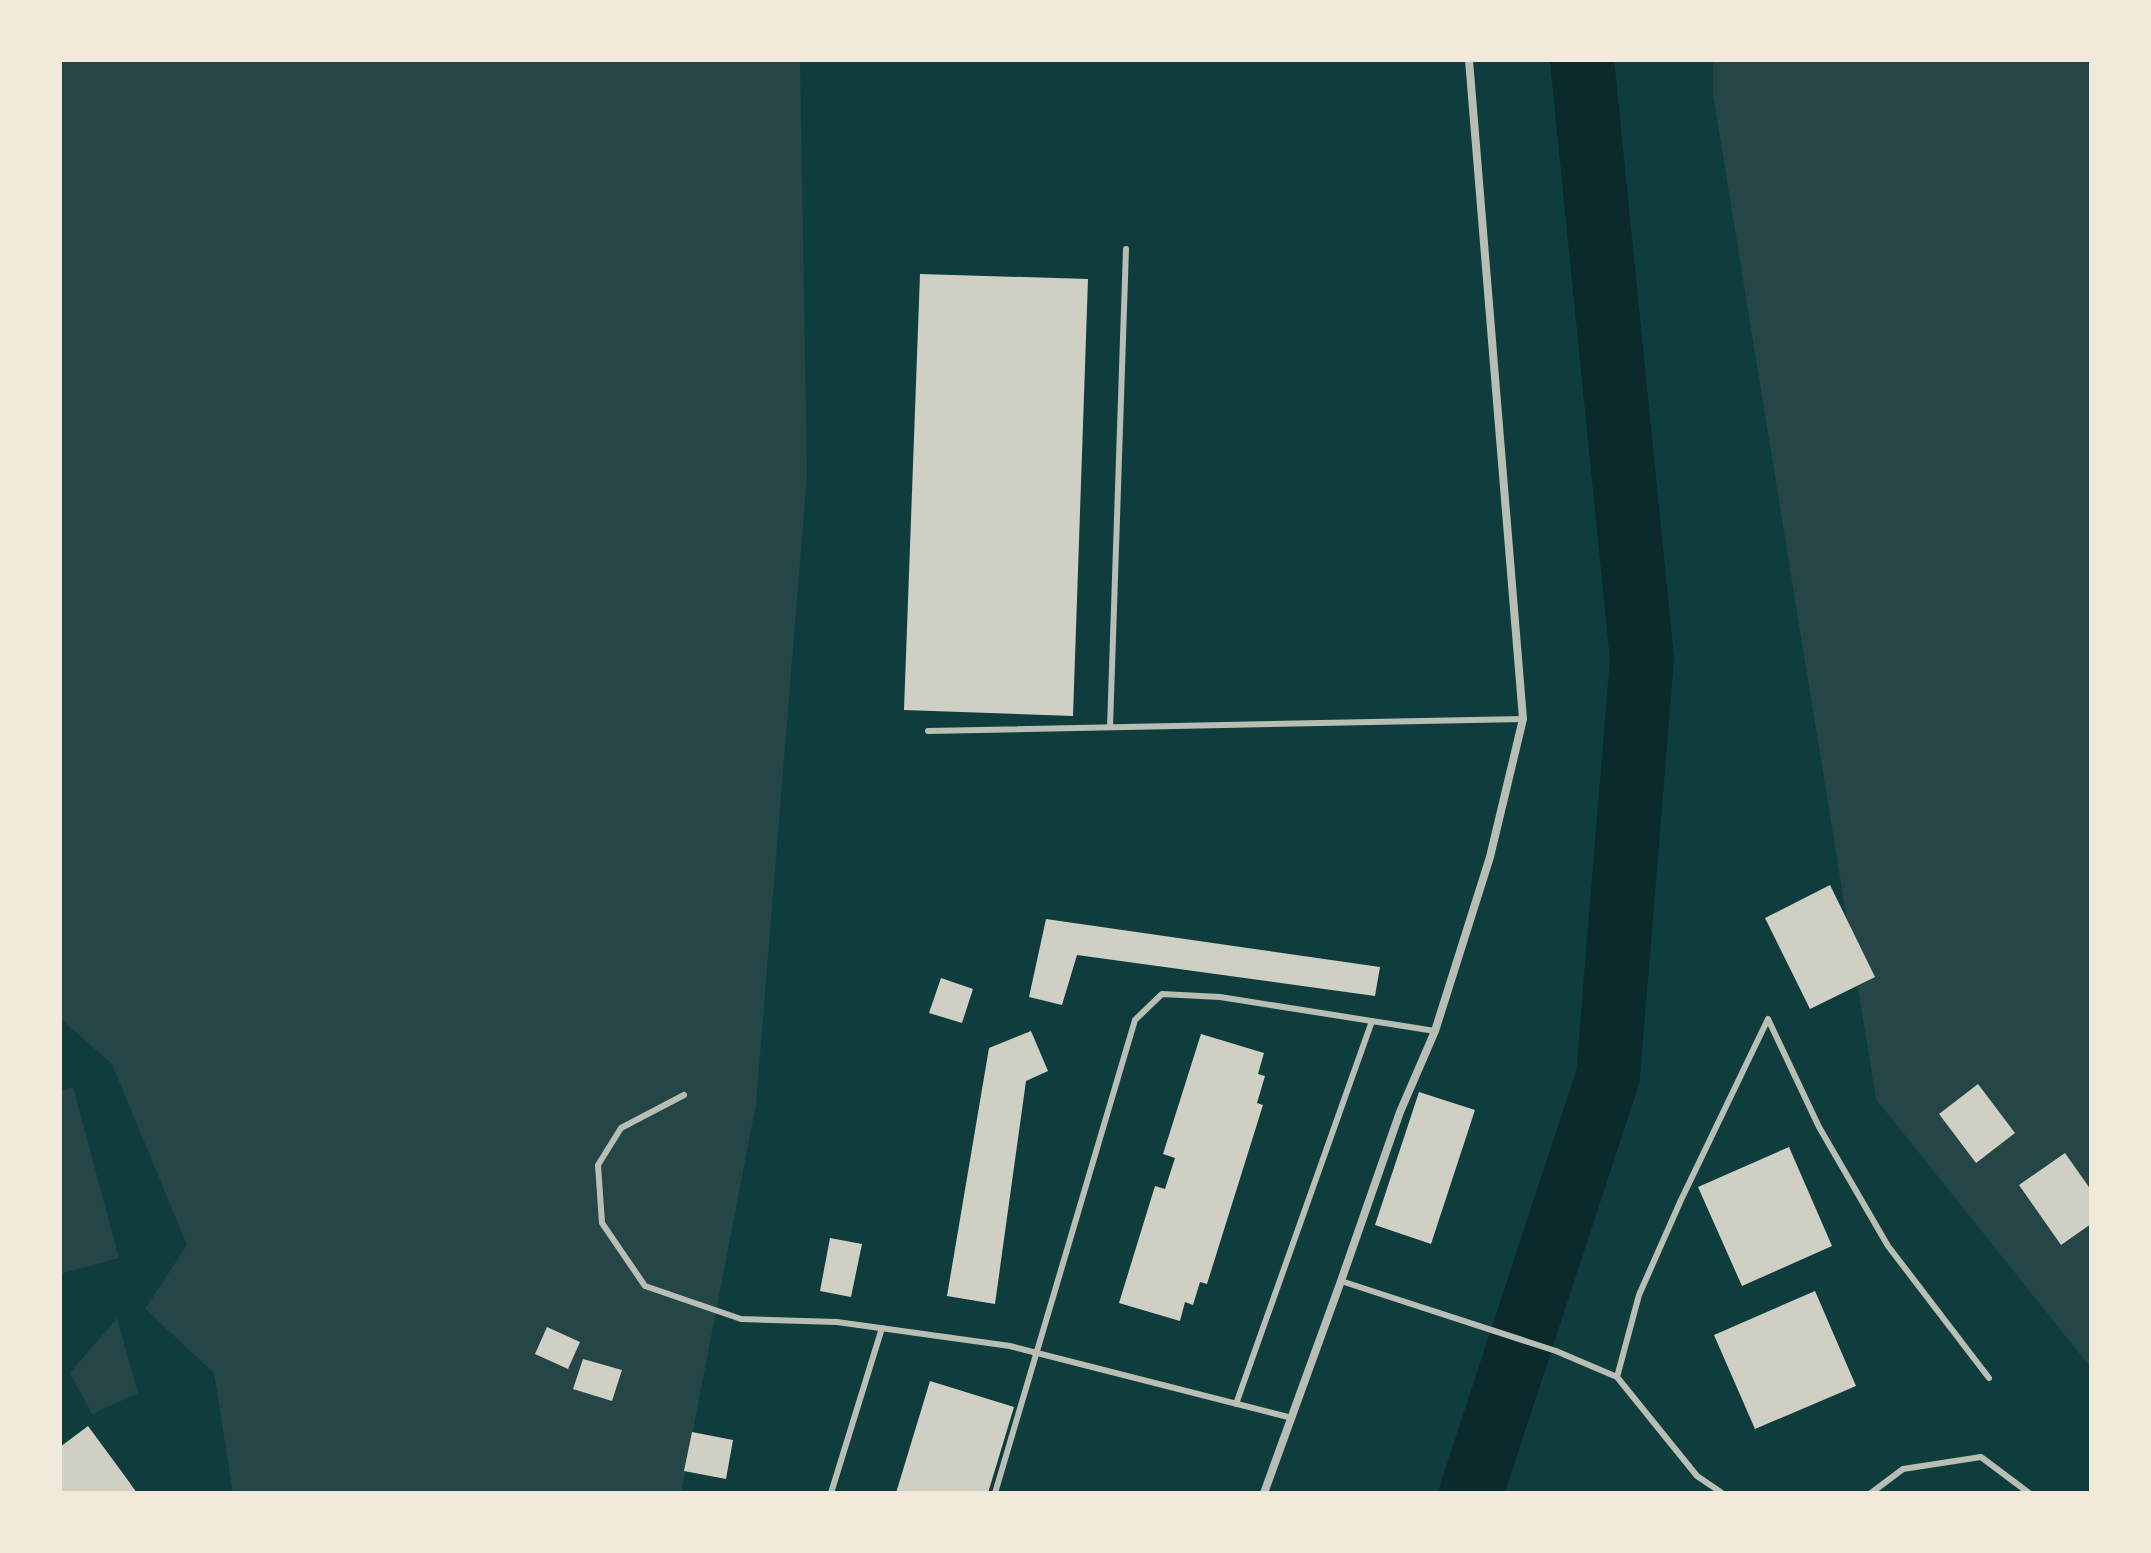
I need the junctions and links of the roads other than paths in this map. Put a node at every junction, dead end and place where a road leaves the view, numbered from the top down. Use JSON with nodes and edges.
{"nodes":[{"id":1,"x":1469,"y":60,"type":"edge"},
{"id":2,"x":1126,"y":249,"type":"dead end"},
{"id":3,"x":1523,"y":719,"type":"junction"},
{"id":4,"x":1110,"y":727,"type":"junction"},
{"id":5,"x":928,"y":731,"type":"dead end"},
{"id":6,"x":1372,"y":1021,"type":"junction"},
{"id":7,"x":1435,"y":1031,"type":"junction"},
{"id":8,"x":684,"y":1095,"type":"dead end"},
{"id":9,"x":1341,"y":1281,"type":"junction"},
{"id":10,"x":882,"y":1328,"type":"junction"},
{"id":11,"x":1037,"y":1353,"type":"junction"},
{"id":12,"x":1617,"y":1377,"type":"junction"},
{"id":13,"x":1989,"y":1378,"type":"dead end"},
{"id":14,"x":1236,"y":1404,"type":"junction"},
{"id":15,"x":1292,"y":1418,"type":"junction"},
{"id":16,"x":831,"y":1493,"type":"edge"},
{"id":17,"x":995,"y":1493,"type":"edge"},
{"id":18,"x":1264,"y":1493,"type":"edge"},
{"id":19,"x":1722,"y":1493,"type":"edge"},
{"id":20,"x":1871,"y":1493,"type":"edge"},
{"id":21,"x":2029,"y":1493,"type":"edge"}],
"edges":[{"from":1,"to":3,"type":"street"},
{"from":2,"to":4,"type":"lane"},
{"from":3,"to":4,"type":"lane"},
{"from":3,"to":7,"type":"street"},
{"from":4,"to":5,"type":"lane"},
{"from":6,"to":7,"type":"lane"},
{"from":6,"to":11,"type":"lane"},
{"from":6,"to":14,"type":"lane"},
{"from":7,"to":9,"type":"street"},
{"from":8,"to":10,"type":"lane"},
{"from":9,"to":12,"type":"lane"},
{"from":9,"to":15,"type":"street"},
{"from":10,"to":11,"type":"lane"},
{"from":10,"to":16,"type":"lane"},
{"from":11,"to":14,"type":"lane"},
{"from":11,"to":17,"type":"lane"},
{"from":12,"to":13,"type":"lane"},
{"from":12,"to":19,"type":"lane"},
{"from":14,"to":15,"type":"lane"},
{"from":15,"to":18,"type":"street"},
{"from":20,"to":21,"type":"lane"}]}
